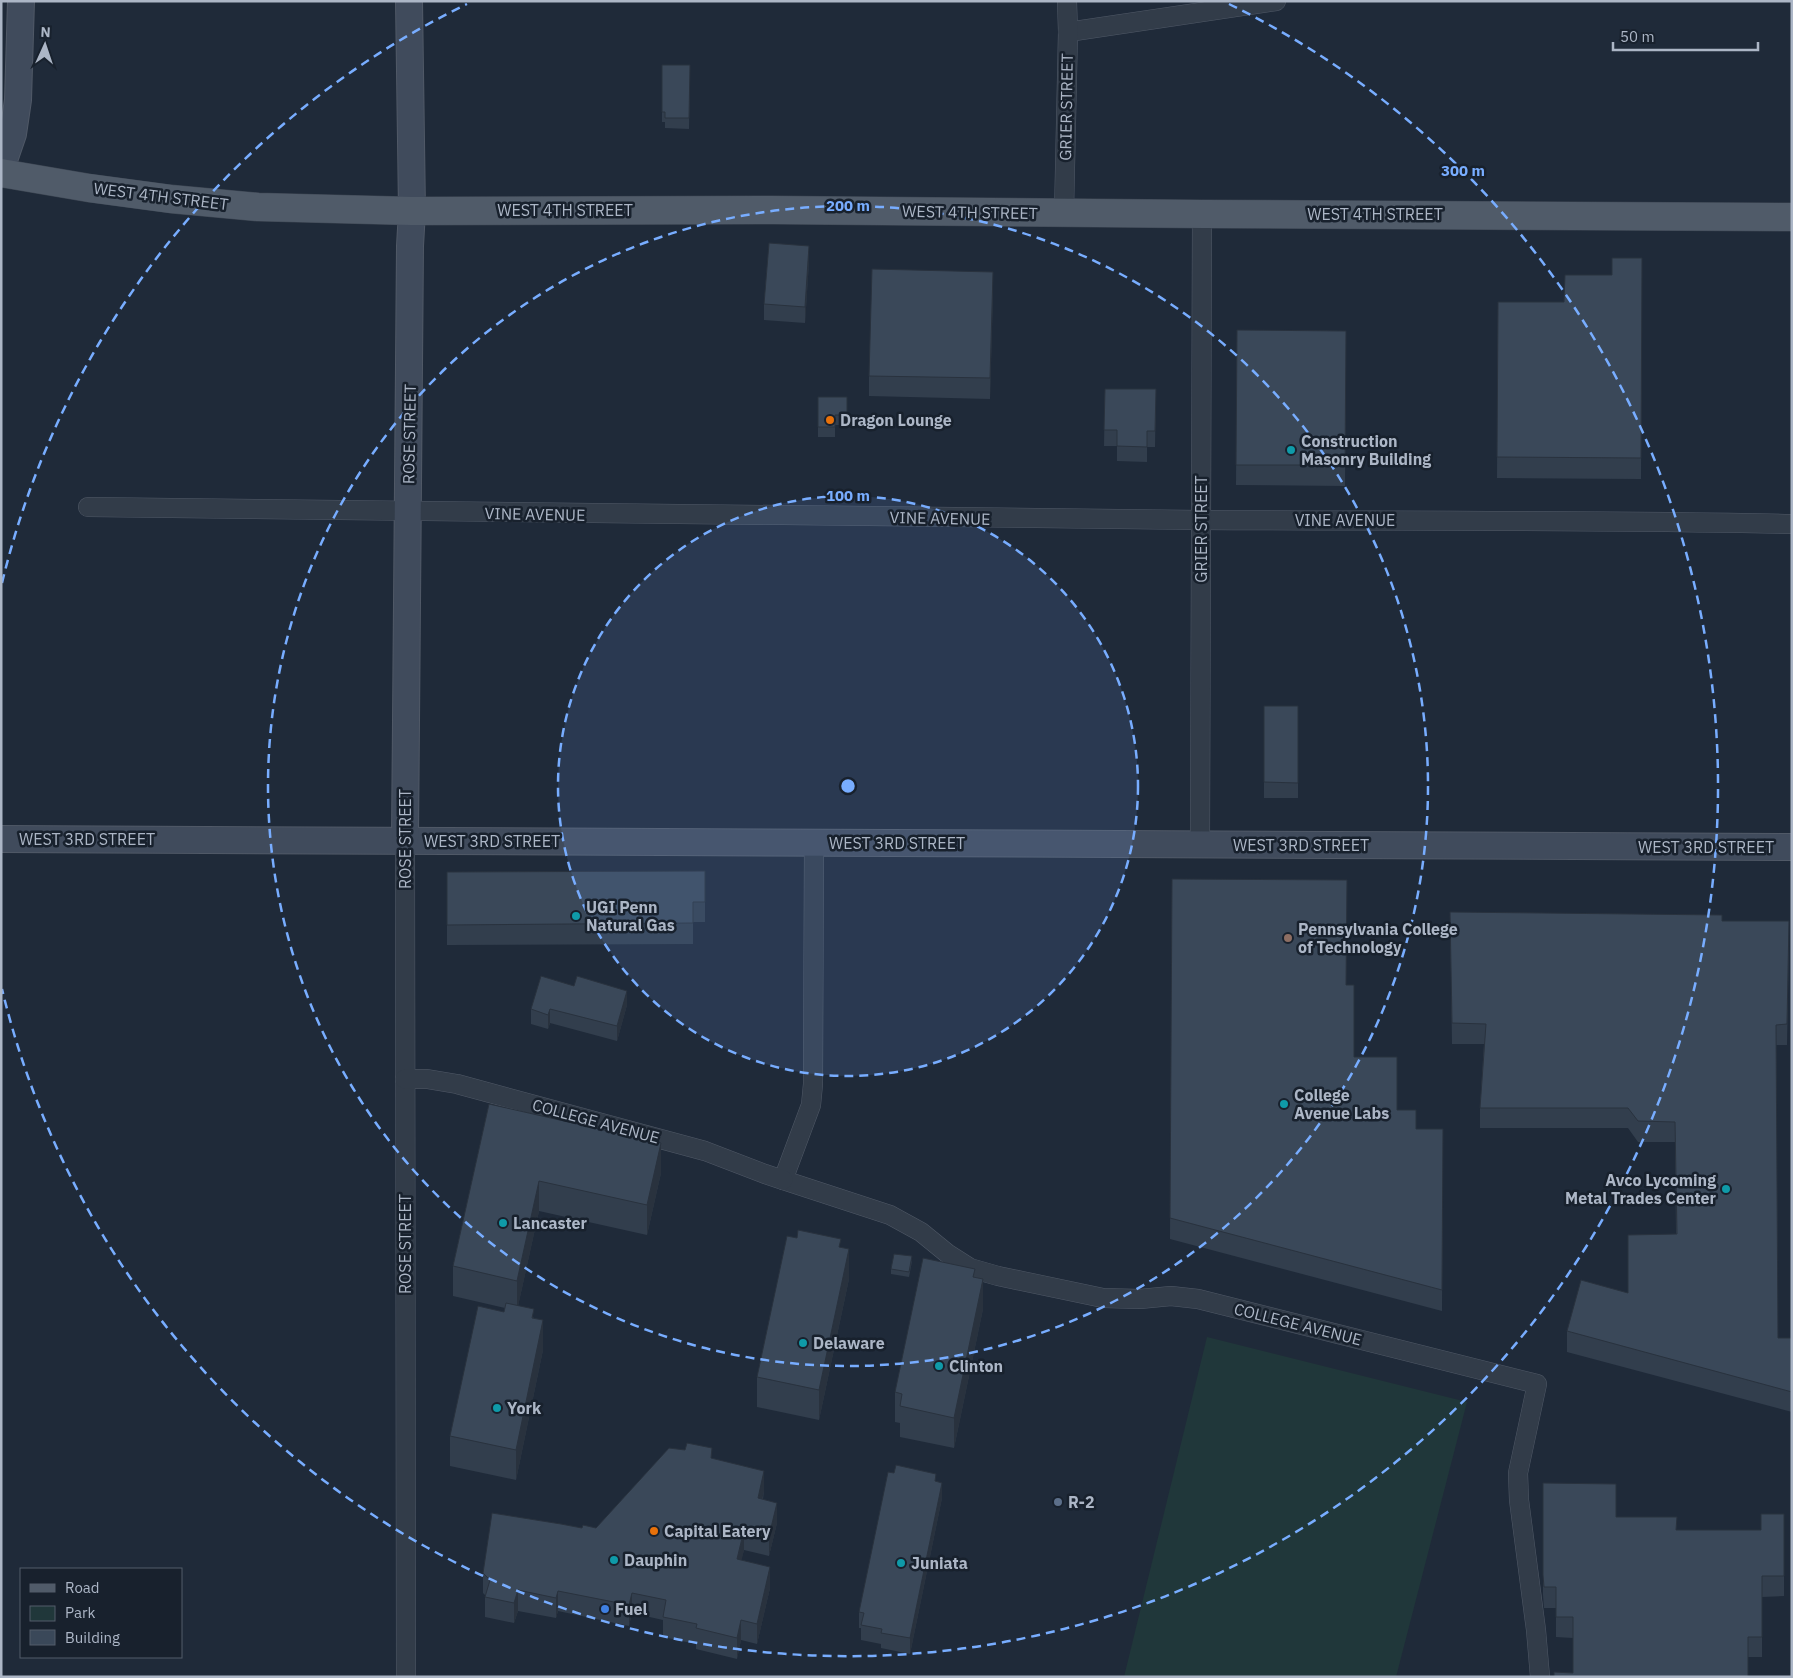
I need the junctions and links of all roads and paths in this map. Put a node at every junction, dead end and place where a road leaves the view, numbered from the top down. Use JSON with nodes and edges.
{"nodes":[{"id":1,"x":21,"y":1,"type":"edge"},
{"id":2,"x":408,"y":1,"type":"edge"},
{"id":3,"x":1068,"y":1,"type":"edge"},
{"id":4,"x":1276,"y":1,"type":"edge"},
{"id":5,"x":1068,"y":32,"type":"junction"},
{"id":6,"x":1,"y":169,"type":"edge"},
{"id":7,"x":1,"y":173,"type":"edge"},
{"id":8,"x":412,"y":211,"type":"junction"},
{"id":9,"x":1064,"y":213,"type":"junction"},
{"id":10,"x":1202,"y":214,"type":"junction"},
{"id":11,"x":1792,"y":217,"type":"edge"},
{"id":12,"x":88,"y":507,"type":"dead end"},
{"id":13,"x":408,"y":513,"type":"junction"},
{"id":14,"x":1201,"y":520,"type":"junction"},
{"id":15,"x":1792,"y":524,"type":"edge"},
{"id":16,"x":1,"y":839,"type":"edge"},
{"id":17,"x":404,"y":840,"type":"junction"},
{"id":18,"x":814,"y":842,"type":"junction"},
{"id":19,"x":1200,"y":844,"type":"junction"},
{"id":20,"x":1792,"y":847,"type":"edge"},
{"id":21,"x":405,"y":1079,"type":"junction"},
{"id":22,"x":783,"y":1180,"type":"junction"},
{"id":23,"x":406,"y":1677,"type":"edge"},
{"id":24,"x":1540,"y":1677,"type":"edge"}],
"edges":[{"from":1,"to":6,"type":"main road"},
{"from":2,"to":8,"type":"main road","name":"ROSE STREET"},
{"from":3,"to":5,"type":"street","name":"GRIER STREET"},
{"from":4,"to":5,"type":"street"},
{"from":5,"to":9,"type":"street","name":"GRIER STREET"},
{"from":7,"to":8,"type":"main road","name":"WEST 4TH STREET"},
{"from":8,"to":9,"type":"main road","name":"WEST 4TH STREET"},
{"from":8,"to":13,"type":"main road","name":"ROSE STREET"},
{"from":9,"to":10,"type":"main road","name":"WEST 4TH STREET"},
{"from":10,"to":11,"type":"main road","name":"WEST 4TH STREET"},
{"from":10,"to":14,"type":"street","name":"GRIER STREET"},
{"from":12,"to":13,"type":"street","name":"VINE AVENUE"},
{"from":13,"to":14,"type":"street","name":"VINE AVENUE"},
{"from":13,"to":17,"type":"main road","name":"ROSE STREET"},
{"from":14,"to":15,"type":"street","name":"VINE AVENUE"},
{"from":14,"to":19,"type":"street","name":"GRIER STREET"},
{"from":16,"to":17,"type":"main road","name":"WEST 3RD STREET"},
{"from":17,"to":18,"type":"main road","name":"WEST 3RD STREET"},
{"from":17,"to":21,"type":"street","name":"ROSE STREET"},
{"from":18,"to":19,"type":"main road","name":"WEST 3RD STREET"},
{"from":18,"to":22,"type":"street"},
{"from":19,"to":20,"type":"main road","name":"WEST 3RD STREET"},
{"from":21,"to":22,"type":"street","name":"COLLEGE AVENUE"},
{"from":21,"to":23,"type":"street","name":"ROSE STREET"},
{"from":22,"to":24,"type":"street","name":"COLLEGE AVENUE"}]}
